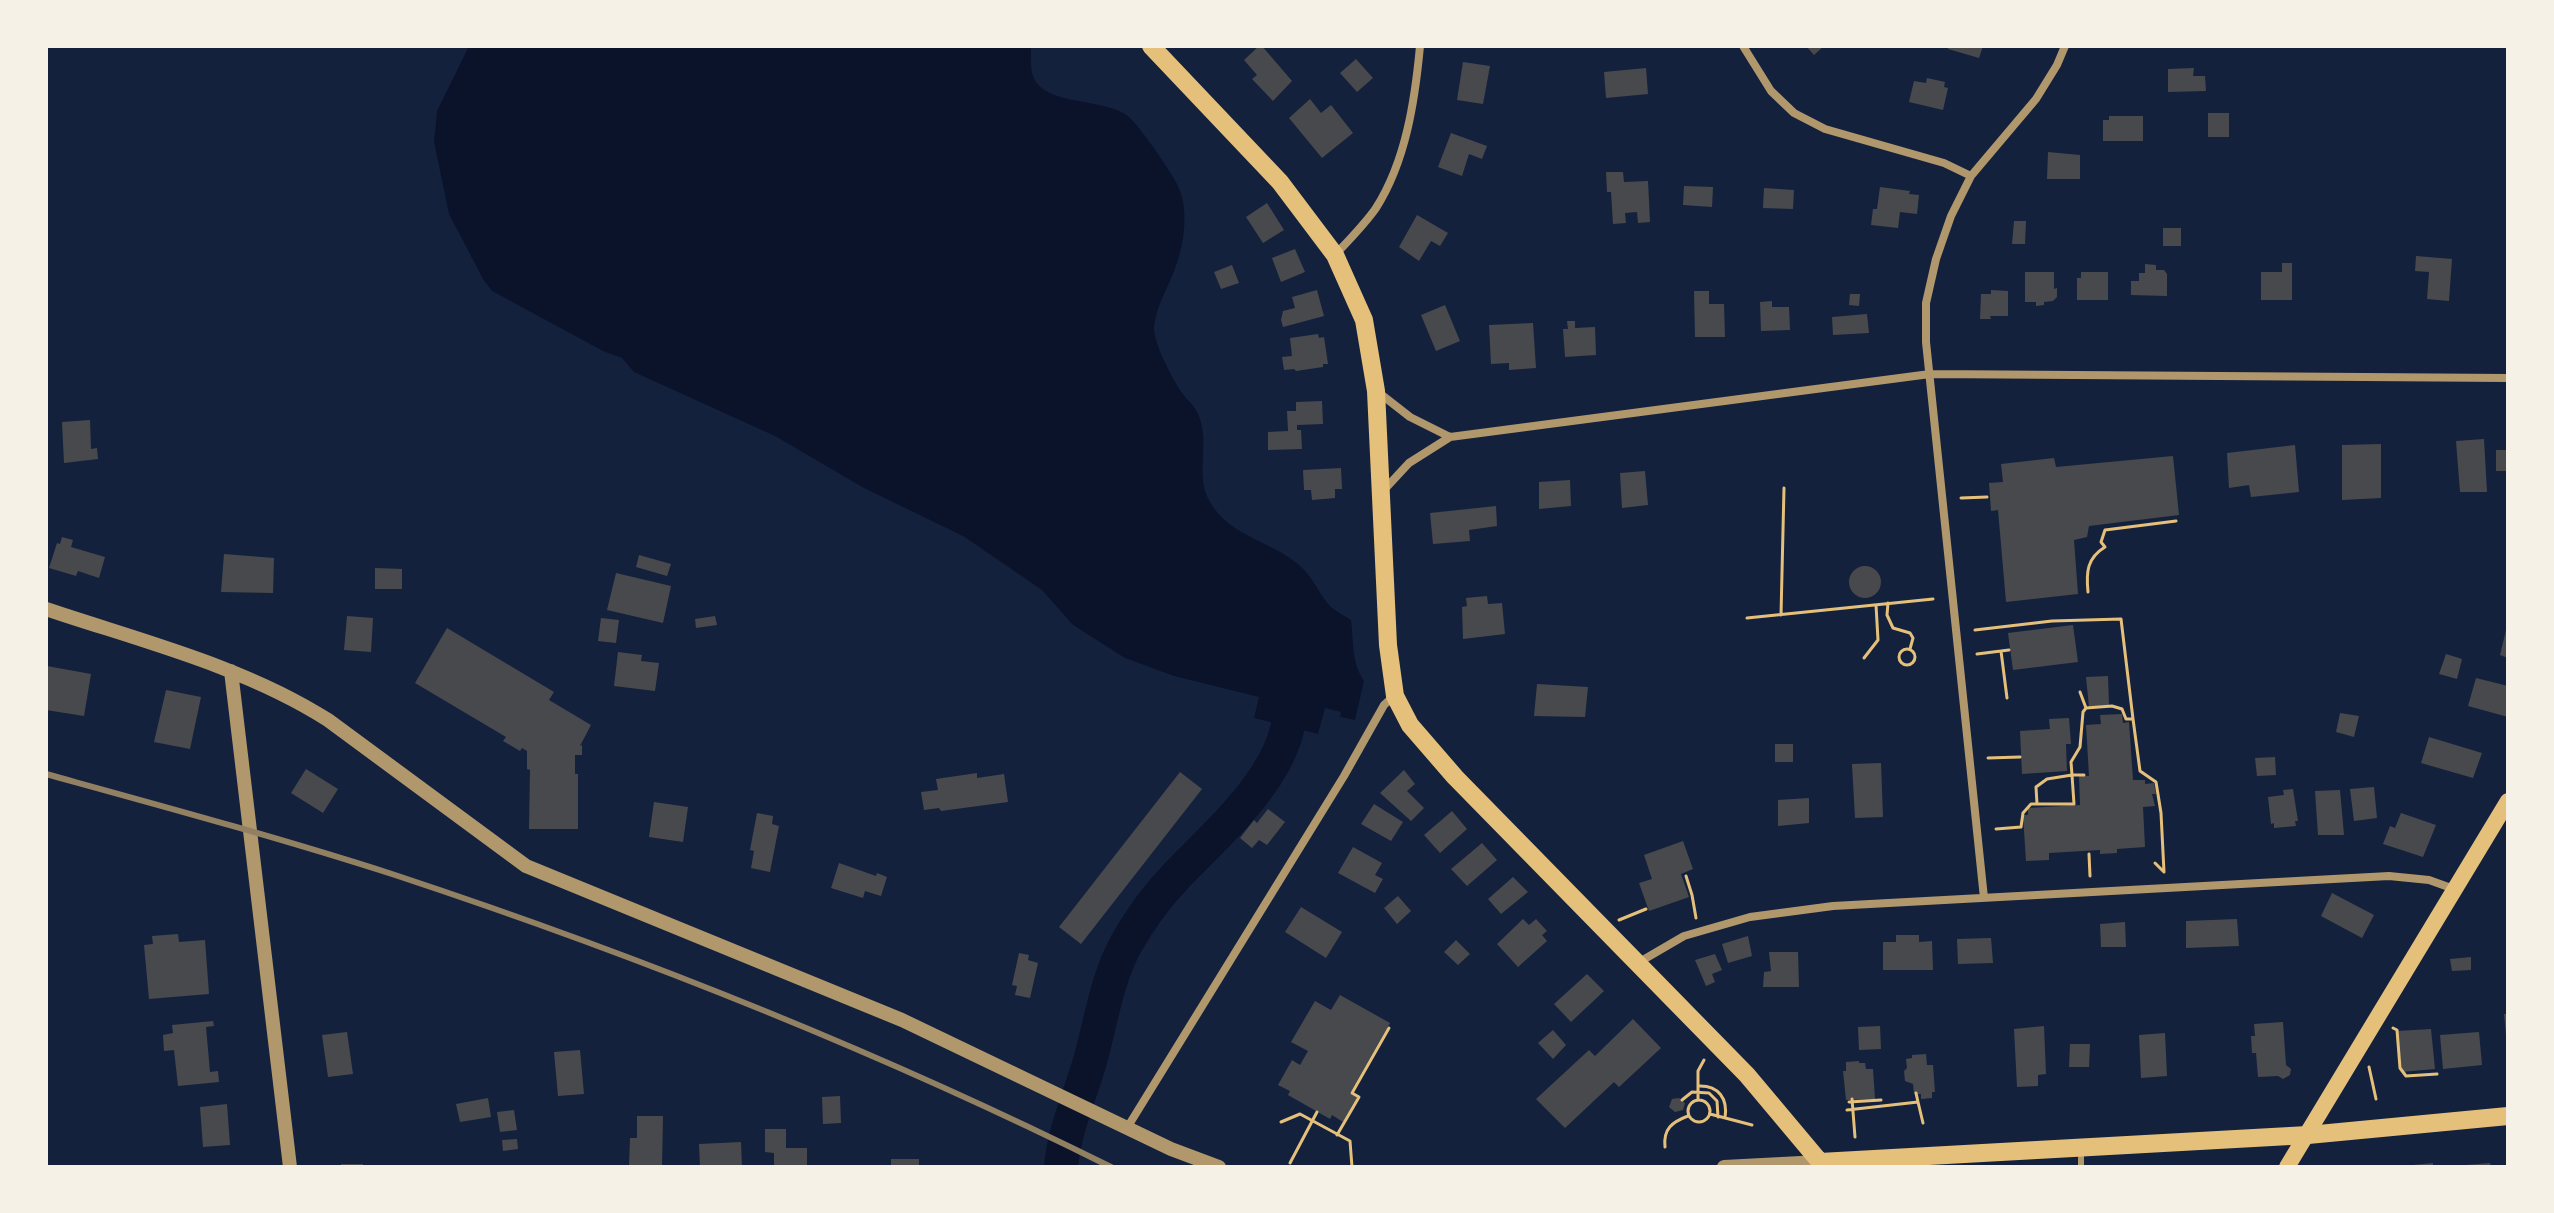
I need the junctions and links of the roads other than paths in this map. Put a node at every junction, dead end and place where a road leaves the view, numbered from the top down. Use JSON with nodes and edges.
{"nodes":[{"id":1,"x":1151,"y":46,"type":"edge"},
{"id":2,"x":1420,"y":46,"type":"edge"},
{"id":3,"x":1743,"y":46,"type":"edge"},
{"id":4,"x":2065,"y":46,"type":"edge"},
{"id":5,"x":1971,"y":176,"type":"junction"},
{"id":6,"x":1335,"y":255,"type":"junction"},
{"id":7,"x":1930,"y":374,"type":"junction"},
{"id":8,"x":2508,"y":378,"type":"edge"},
{"id":9,"x":1376,"y":391,"type":"junction"},
{"id":10,"x":1450,"y":437,"type":"junction"},
{"id":11,"x":1383,"y":491,"type":"junction"},
{"id":12,"x":46,"y":609,"type":"edge"},
{"id":13,"x":231,"y":671,"type":"junction"},
{"id":14,"x":1395,"y":696,"type":"junction"},
{"id":15,"x":2505,"y":811,"type":"edge"},
{"id":16,"x":2454,"y":889,"type":"junction"},
{"id":17,"x":1984,"y":898,"type":"junction"},
{"id":18,"x":1636,"y":964,"type":"junction"},
{"id":19,"x":2508,"y":1116,"type":"edge"},
{"id":20,"x":1127,"y":1128,"type":"junction"},
{"id":21,"x":2308,"y":1135,"type":"junction"},
{"id":22,"x":2080,"y":1147,"type":"junction"},
{"id":23,"x":1823,"y":1165,"type":"edge"},
{"id":24,"x":290,"y":1167,"type":"edge"},
{"id":25,"x":1219,"y":1167,"type":"edge"},
{"id":26,"x":1724,"y":1167,"type":"edge"},
{"id":27,"x":2081,"y":1167,"type":"edge"},
{"id":28,"x":2287,"y":1167,"type":"edge"}],
"edges":[{"from":1,"to":6,"type":"main road"},
{"from":2,"to":6,"type":"street"},
{"from":3,"to":5,"type":"street"},
{"from":4,"to":5,"type":"street"},
{"from":5,"to":7,"type":"street"},
{"from":6,"to":9,"type":"main road"},
{"from":7,"to":8,"type":"street"},
{"from":7,"to":10,"type":"street"},
{"from":7,"to":17,"type":"street"},
{"from":9,"to":10,"type":"street"},
{"from":9,"to":11,"type":"main road"},
{"from":10,"to":11,"type":"street"},
{"from":11,"to":14,"type":"main road"},
{"from":12,"to":13,"type":"street"},
{"from":13,"to":20,"type":"street"},
{"from":13,"to":24,"type":"street"},
{"from":14,"to":18,"type":"main road"},
{"from":14,"to":20,"type":"street"},
{"from":15,"to":16,"type":"main road"},
{"from":16,"to":17,"type":"street"},
{"from":16,"to":21,"type":"main road"},
{"from":17,"to":18,"type":"street"},
{"from":18,"to":23,"type":"main road"},
{"from":19,"to":21,"type":"main road"},
{"from":20,"to":25,"type":"street"},
{"from":21,"to":22,"type":"main road"},
{"from":21,"to":28,"type":"main road"},
{"from":22,"to":23,"type":"main road"},
{"from":22,"to":27,"type":"lane"},
{"from":23,"to":26,"type":"street"}]}
